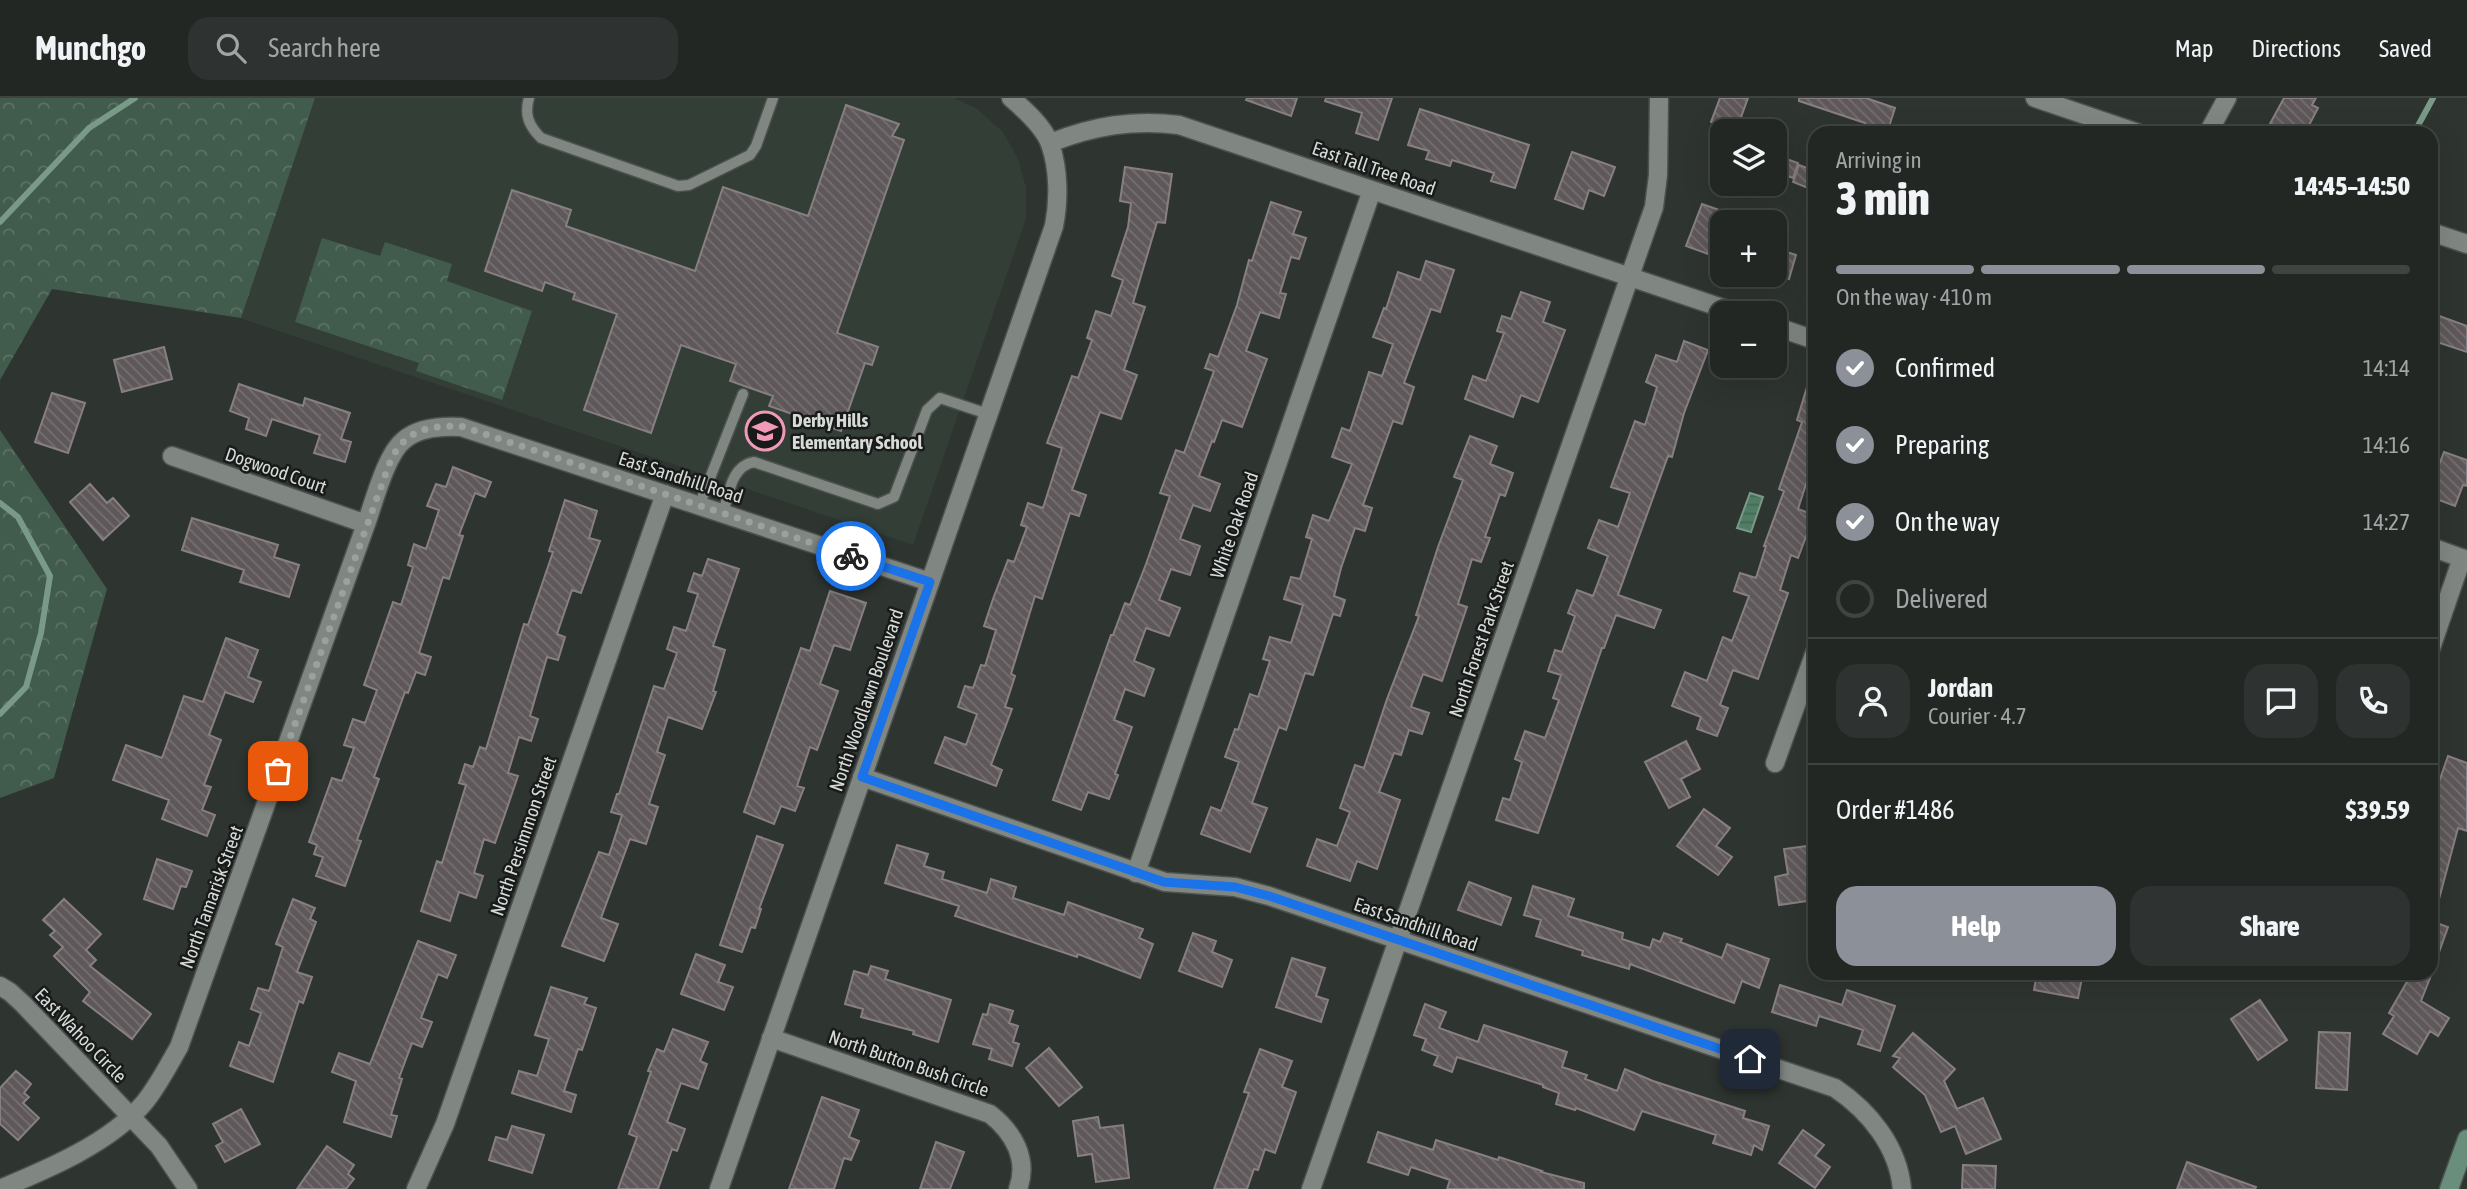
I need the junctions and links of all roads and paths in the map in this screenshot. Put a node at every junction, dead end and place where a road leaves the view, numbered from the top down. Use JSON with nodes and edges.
{"nodes":[{"id":1,"x":529,"y":98,"type":"edge"},
{"id":2,"x":773,"y":98,"type":"edge"},
{"id":3,"x":1011,"y":98,"type":"edge"},
{"id":4,"x":1659,"y":98,"type":"edge"},
{"id":5,"x":2035,"y":98,"type":"edge"},
{"id":6,"x":2227,"y":98,"type":"edge"},
{"id":7,"x":2117,"y":126,"type":"edge"},
{"id":8,"x":2212,"y":126,"type":"edge"},
{"id":9,"x":1050,"y":143,"type":"junction"},
{"id":10,"x":1373,"y":190,"type":"junction"},
{"id":11,"x":2438,"y":234,"type":"edge"},
{"id":12,"x":2467,"y":244,"type":"edge"},
{"id":13,"x":1629,"y":277,"type":"junction"},
{"id":14,"x":1710,"y":304,"type":"edge"},
{"id":15,"x":1787,"y":330,"type":"edge"},
{"id":16,"x":1808,"y":338,"type":"edge"},
{"id":17,"x":743,"y":394,"type":"dead end"},
{"id":18,"x":988,"y":414,"type":"junction"},
{"id":19,"x":418,"y":433,"type":"joint"},
{"id":20,"x":172,"y":456,"type":"dead end"},
{"id":21,"x":665,"y":494,"type":"junction"},
{"id":22,"x":699,"y":506,"type":"junction"},
{"id":23,"x":723,"y":513,"type":"junction"},
{"id":24,"x":366,"y":524,"type":"junction"},
{"id":25,"x":2438,"y":549,"type":"edge"},
{"id":26,"x":2465,"y":559,"type":"edge"},
{"id":27,"x":930,"y":582,"type":"junction"},
{"id":28,"x":2438,"y":630,"type":"edge"},
{"id":29,"x":1808,"y":672,"type":"edge"},
{"id":30,"x":1776,"y":763,"type":"dead end"},
{"id":31,"x":862,"y":777,"type":"junction"},
{"id":32,"x":1136,"y":873,"type":"junction"},
{"id":33,"x":1398,"y":940,"type":"junction"},
{"id":34,"x":0,"y":986,"type":"edge"},
{"id":35,"x":771,"y":1038,"type":"junction"},
{"id":36,"x":130,"y":1116,"type":"junction"},
{"id":37,"x":2467,"y":1139,"type":"edge"},
{"id":38,"x":0,"y":1189,"type":"edge"},
{"id":39,"x":188,"y":1189,"type":"edge"},
{"id":40,"x":416,"y":1189,"type":"edge"},
{"id":41,"x":719,"y":1189,"type":"edge"},
{"id":42,"x":1018,"y":1189,"type":"edge"},
{"id":43,"x":1311,"y":1189,"type":"edge"},
{"id":44,"x":1902,"y":1189,"type":"edge"},
{"id":45,"x":2449,"y":1189,"type":"edge"}],
"edges":[{"from":1,"to":2,"type":"lane"},
{"from":3,"to":9,"type":"street"},
{"from":4,"to":13,"type":"street","name":"North Forest Park Street"},
{"from":5,"to":7,"type":"street"},
{"from":6,"to":8,"type":"street"},
{"from":9,"to":10,"type":"street","name":"East Tall Tree Road"},
{"from":9,"to":18,"type":"street","name":"North Woodlawn Boulevard"},
{"from":10,"to":13,"type":"street","name":"East Tall Tree Road"},
{"from":10,"to":32,"type":"street","name":"White Oak Road"},
{"from":11,"to":12,"type":"street"},
{"from":13,"to":14,"type":"street","name":"East Tall Tree Road"},
{"from":13,"to":33,"type":"street","name":"North Forest Park Street"},
{"from":15,"to":16,"type":"street"},
{"from":17,"to":22,"type":"lane"},
{"from":18,"to":23,"type":"lane"},
{"from":18,"to":27,"type":"street","name":"North Woodlawn Boulevard"},
{"from":19,"to":21,"type":"street","name":"East Sandhill Road"},
{"from":19,"to":24,"type":"street","name":"North Tamarisk Street"},
{"from":20,"to":24,"type":"street","name":"Dogwood Court"},
{"from":21,"to":22,"type":"street","name":"East Sandhill Road"},
{"from":21,"to":40,"type":"street","name":"North Persimmon Street"},
{"from":22,"to":23,"type":"street","name":"East Sandhill Road"},
{"from":23,"to":27,"type":"street","name":"East Sandhill Road"},
{"from":24,"to":36,"type":"street","name":"North Tamarisk Street"},
{"from":25,"to":26,"type":"street"},
{"from":26,"to":28,"type":"street"},
{"from":27,"to":31,"type":"street","name":"North Woodlawn Boulevard"},
{"from":29,"to":30,"type":"street"},
{"from":31,"to":32,"type":"street","name":"East Sandhill Road"},
{"from":31,"to":35,"type":"street","name":"North Woodlawn Boulevard"},
{"from":32,"to":33,"type":"street","name":"East Sandhill Road"},
{"from":33,"to":43,"type":"street","name":"North Forest Park Street"},
{"from":33,"to":44,"type":"street","name":"East Sandhill Road"},
{"from":34,"to":36,"type":"street","name":"East Wahoo Circle"},
{"from":35,"to":41,"type":"street","name":"North Woodlawn Boulevard"},
{"from":35,"to":42,"type":"street","name":"North Button Bush Circle"},
{"from":36,"to":38,"type":"street","name":"North Tamarisk Street"},
{"from":36,"to":39,"type":"street","name":"East Wahoo Circle"},
{"from":37,"to":45,"type":"main road"}]}
